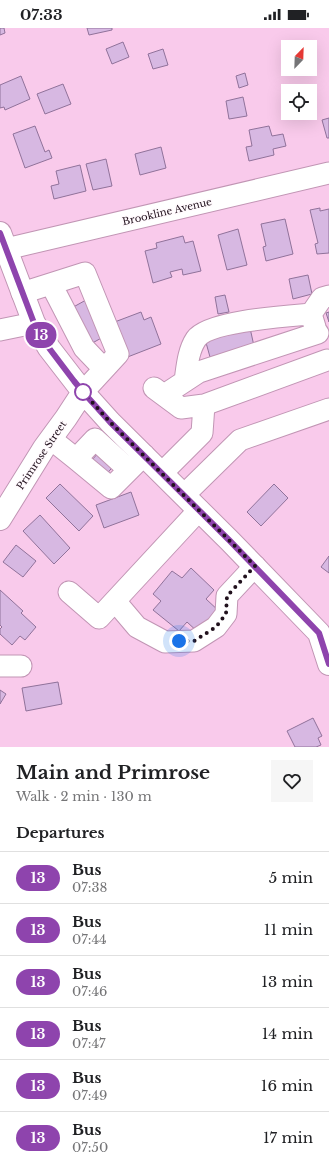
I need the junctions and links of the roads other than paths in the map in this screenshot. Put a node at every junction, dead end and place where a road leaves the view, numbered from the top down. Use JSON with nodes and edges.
{"nodes":[{"id":1,"x":329,"y":173,"type":"edge"},
{"id":2,"x":3,"y":241,"type":"edge"},
{"id":3,"x":51,"y":284,"type":"junction"},
{"id":4,"x":22,"y":293,"type":"junction"},
{"id":5,"x":329,"y":296,"type":"edge"},
{"id":6,"x":34,"y":323,"type":"junction"},
{"id":7,"x":314,"y":324,"type":"junction"},
{"id":8,"x":0,"y":330,"type":"edge"},
{"id":9,"x":328,"y":364,"type":"edge"},
{"id":10,"x":104,"y":369,"type":"junction"},
{"id":11,"x":185,"y":381,"type":"junction"},
{"id":12,"x":83,"y":392,"type":"junction"},
{"id":13,"x":204,"y":404,"type":"junction"},
{"id":14,"x":329,"y":409,"type":"edge"},
{"id":15,"x":51,"y":439,"type":"junction"},
{"id":16,"x":76,"y":459,"type":"junction"},
{"id":17,"x":137,"y":463,"type":"junction"},
{"id":18,"x":162,"y":474,"type":"junction"},
{"id":19,"x":184,"y":495,"type":"junction"},
{"id":20,"x":199,"y":510,"type":"junction"},
{"id":21,"x":0,"y":519,"type":"edge"},
{"id":22,"x":255,"y":566,"type":"junction"},
{"id":23,"x":69,"y":592,"type":"dead end"},
{"id":24,"x":115,"y":600,"type":"junction"},
{"id":25,"x":324,"y":634,"type":"edge"},
{"id":26,"x":329,"y":664,"type":"edge"},
{"id":27,"x":0,"y":666,"type":"edge"},
{"id":28,"x":21,"y":666,"type":"dead end"}],
"edges":[{"from":1,"to":2,"type":"street","name":"Brookline Avenue"},
{"from":2,"to":4,"type":"main road"},
{"from":3,"to":4,"type":"street"},
{"from":3,"to":10,"type":"street"},
{"from":3,"to":10,"type":"street"},
{"from":4,"to":6,"type":"main road"},
{"from":5,"to":7,"type":"street"},
{"from":6,"to":8,"type":"street"},
{"from":6,"to":12,"type":"main road"},
{"from":7,"to":9,"type":"street"},
{"from":7,"to":11,"type":"street"},
{"from":7,"to":11,"type":"street"},
{"from":9,"to":13,"type":"street"},
{"from":10,"to":12,"type":"street"},
{"from":11,"to":13,"type":"street"},
{"from":12,"to":15,"type":"main road","name":"Primrose Street"},
{"from":12,"to":17,"type":"main road"},
{"from":13,"to":18,"type":"street"},
{"from":14,"to":19,"type":"street"},
{"from":15,"to":16,"type":"street"},
{"from":15,"to":21,"type":"main road","name":"Primrose Street"},
{"from":16,"to":17,"type":"street"},
{"from":16,"to":17,"type":"street"},
{"from":17,"to":18,"type":"main road"},
{"from":18,"to":19,"type":"main road"},
{"from":19,"to":20,"type":"main road"},
{"from":20,"to":22,"type":"main road"},
{"from":20,"to":24,"type":"street"},
{"from":22,"to":24,"type":"street"},
{"from":22,"to":25,"type":"main road"},
{"from":23,"to":24,"type":"street"},
{"from":25,"to":26,"type":"main road"},
{"from":27,"to":28,"type":"street"}]}
